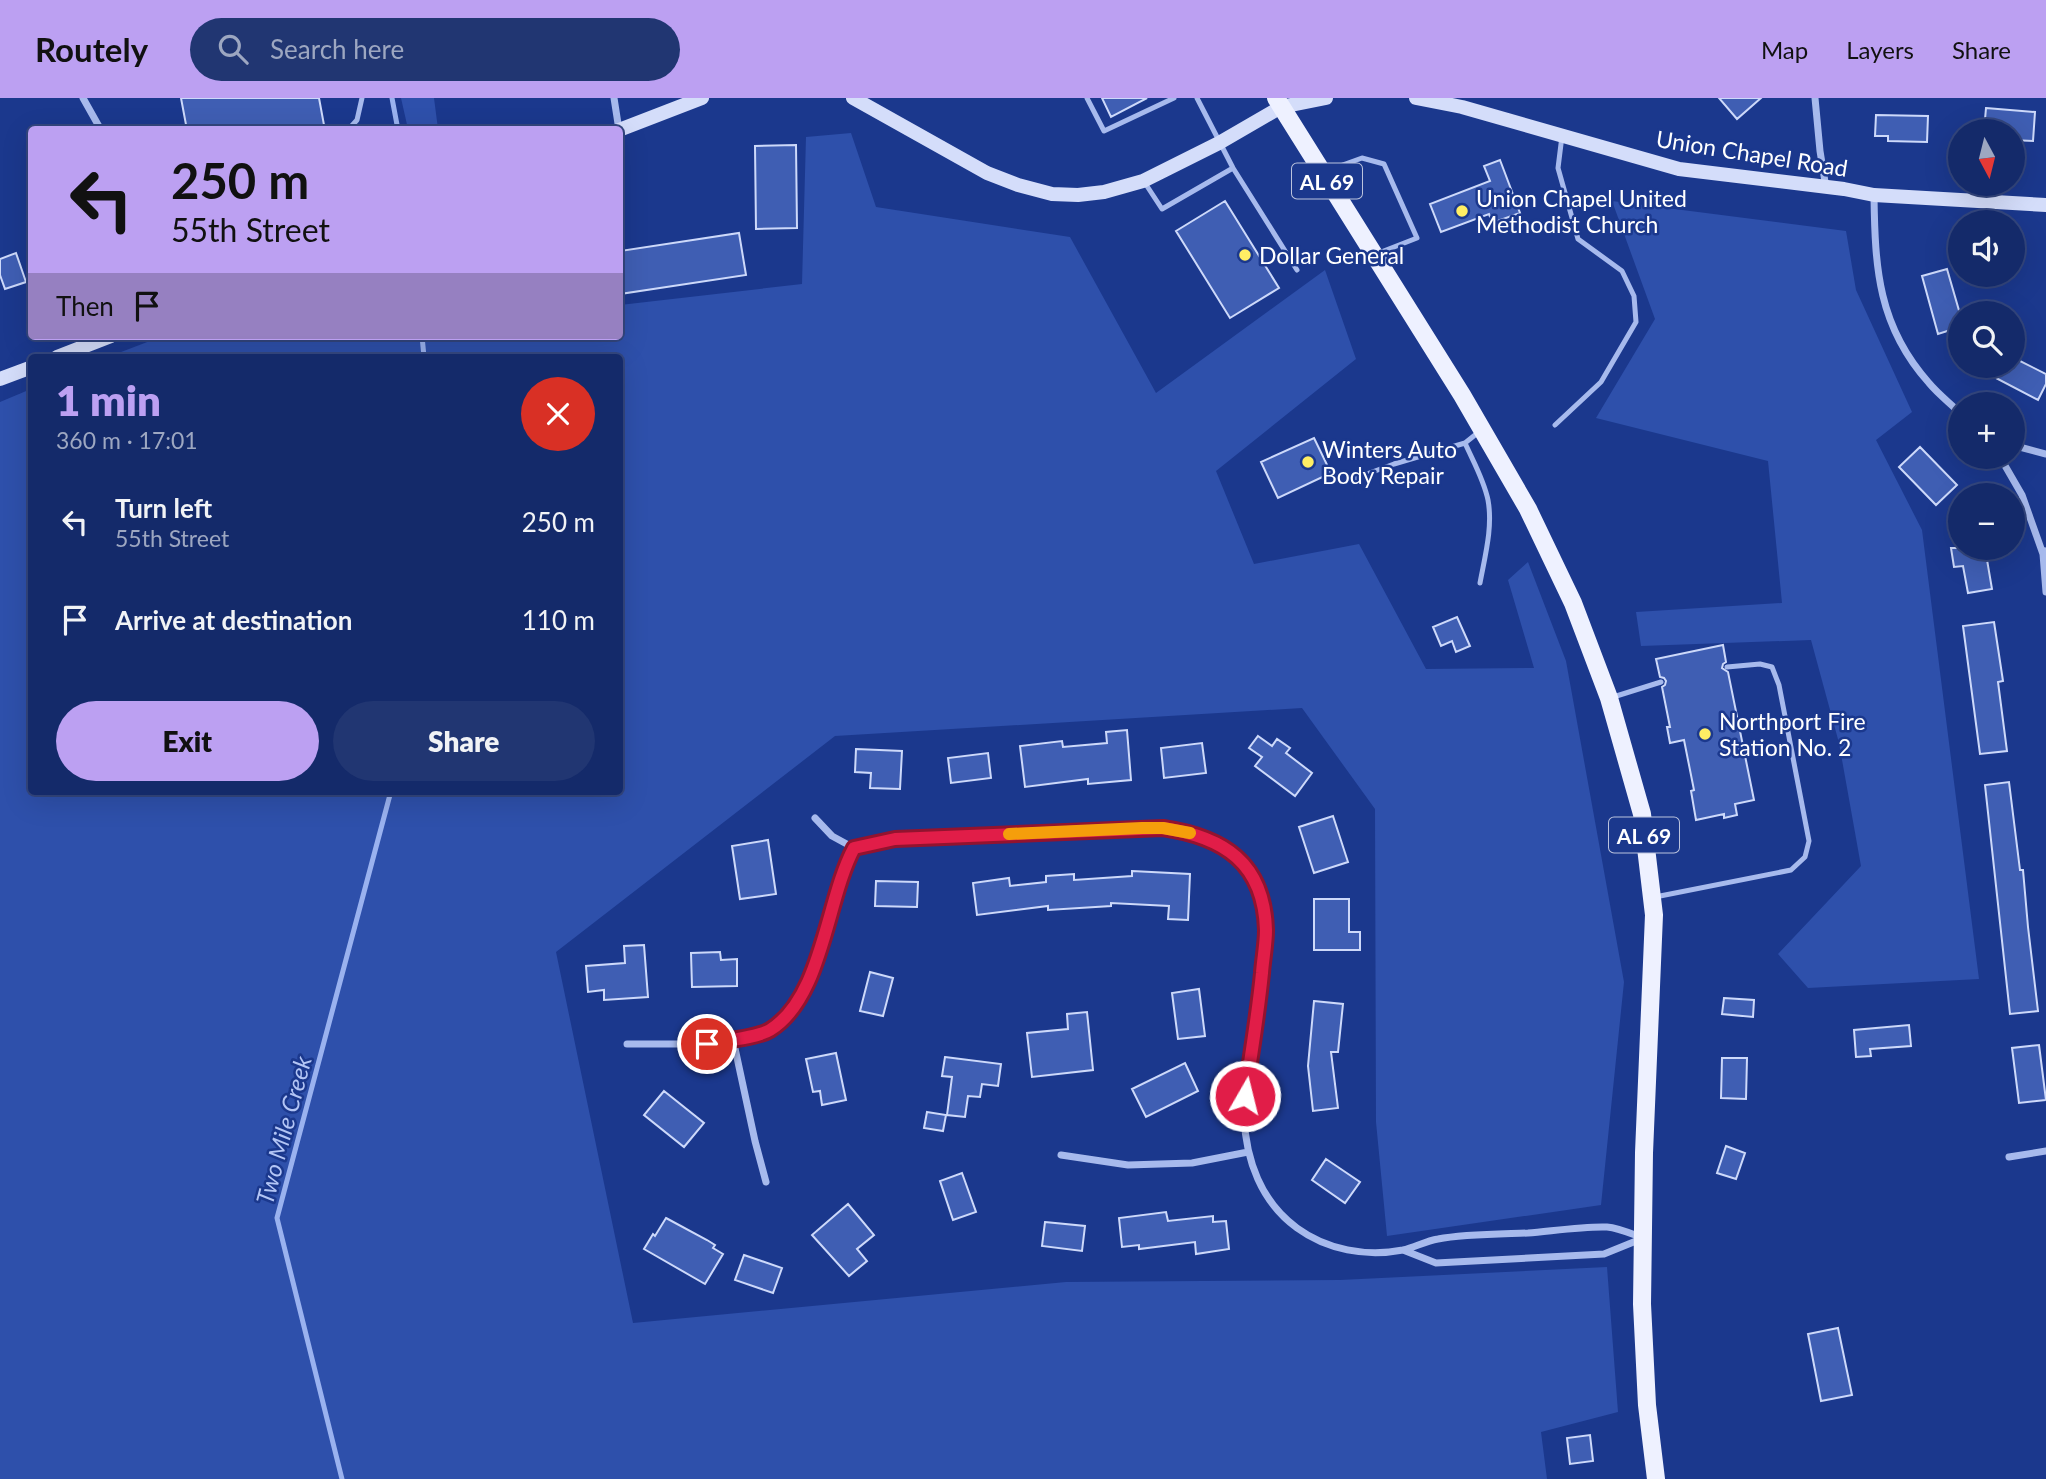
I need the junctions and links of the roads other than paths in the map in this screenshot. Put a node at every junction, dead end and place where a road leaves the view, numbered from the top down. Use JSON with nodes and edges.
{"nodes":[{"id":1,"x":83,"y":98,"type":"edge"},
{"id":2,"x":362,"y":98,"type":"edge"},
{"id":3,"x":614,"y":98,"type":"edge"},
{"id":4,"x":702,"y":98,"type":"edge"},
{"id":5,"x":853,"y":98,"type":"edge"},
{"id":6,"x":1087,"y":98,"type":"edge"},
{"id":7,"x":1174,"y":98,"type":"edge"},
{"id":8,"x":1197,"y":98,"type":"edge"},
{"id":9,"x":1326,"y":98,"type":"edge"},
{"id":10,"x":1416,"y":98,"type":"edge"},
{"id":11,"x":1815,"y":98,"type":"edge"},
{"id":12,"x":1278,"y":102,"type":"edge"},
{"id":13,"x":99,"y":126,"type":"edge"},
{"id":14,"x":352,"y":126,"type":"edge"},
{"id":15,"x":618,"y":126,"type":"edge"},
{"id":16,"x":623,"y":128,"type":"edge"},
{"id":17,"x":1562,"y":136,"type":"junction"},
{"id":18,"x":1219,"y":143,"type":"junction"},
{"id":19,"x":1233,"y":168,"type":"junction"},
{"id":20,"x":1321,"y":173,"type":"junction"},
{"id":21,"x":1143,"y":181,"type":"junction"},
{"id":22,"x":1826,"y":188,"type":"junction"},
{"id":23,"x":1874,"y":195,"type":"junction"},
{"id":24,"x":2046,"y":205,"type":"edge"},
{"id":25,"x":1373,"y":255,"type":"junction"},
{"id":26,"x":1297,"y":270,"type":"dead end"},
{"id":27,"x":101,"y":340,"type":"edge"},
{"id":28,"x":65,"y":354,"type":"edge"},
{"id":29,"x":28,"y":368,"type":"edge"},
{"id":30,"x":1,"y":377,"type":"edge"},
{"id":31,"x":1948,"y":402,"type":"edge"},
{"id":32,"x":1555,"y":425,"type":"dead end"},
{"id":33,"x":1483,"y":429,"type":"junction"},
{"id":34,"x":1465,"y":443,"type":"junction"},
{"id":35,"x":2025,"y":448,"type":"edge"},
{"id":36,"x":2046,"y":454,"type":"edge"},
{"id":37,"x":2007,"y":469,"type":"edge"},
{"id":38,"x":1345,"y":482,"type":"dead end"},
{"id":39,"x":2044,"y":552,"type":"edge"},
{"id":40,"x":1480,"y":583,"type":"dead end"},
{"id":41,"x":2046,"y":592,"type":"edge"},
{"id":42,"x":1727,"y":667,"type":"dead end"},
{"id":43,"x":1661,"y":682,"type":"dead end"},
{"id":44,"x":1609,"y":698,"type":"junction"},
{"id":45,"x":815,"y":818,"type":"dead end"},
{"id":46,"x":854,"y":848,"type":"junction"},
{"id":47,"x":1652,"y":898,"type":"junction"},
{"id":48,"x":733,"y":1039,"type":"junction"},
{"id":49,"x":627,"y":1044,"type":"dead end"},
{"id":50,"x":2046,"y":1151,"type":"edge"},
{"id":51,"x":1248,"y":1152,"type":"junction"},
{"id":52,"x":1061,"y":1155,"type":"dead end"},
{"id":53,"x":2009,"y":1157,"type":"dead end"},
{"id":54,"x":765,"y":1182,"type":"dead end"},
{"id":55,"x":1644,"y":1238,"type":"junction"},
{"id":56,"x":1402,"y":1250,"type":"junction"},
{"id":57,"x":1656,"y":1479,"type":"edge"}],
"edges":[{"from":1,"to":13,"type":"street"},
{"from":2,"to":14,"type":"lane"},
{"from":3,"to":15,"type":"street"},
{"from":4,"to":16,"type":"street"},
{"from":5,"to":21,"type":"street"},
{"from":6,"to":7,"type":"lane"},
{"from":8,"to":18,"type":"lane"},
{"from":9,"to":12,"type":"street"},
{"from":10,"to":17,"type":"street","name":"Union Chapel Road"},
{"from":11,"to":22,"type":"street"},
{"from":12,"to":18,"type":"street"},
{"from":12,"to":20,"type":"main road","number":"AL 69"},
{"from":17,"to":22,"type":"street","name":"Union Chapel Road"},
{"from":17,"to":32,"type":"lane"},
{"from":18,"to":19,"type":"lane"},
{"from":18,"to":21,"type":"street"},
{"from":19,"to":21,"type":"lane"},
{"from":19,"to":26,"type":"lane"},
{"from":20,"to":25,"type":"main road","number":"AL 69"},
{"from":20,"to":25,"type":"lane"},
{"from":22,"to":23,"type":"street","name":"Union Chapel Road"},
{"from":23,"to":24,"type":"street","name":"Union Chapel Road"},
{"from":23,"to":31,"type":"street"},
{"from":25,"to":33,"type":"main road","number":"AL 69"},
{"from":27,"to":28,"type":"street"},
{"from":29,"to":30,"type":"street"},
{"from":33,"to":34,"type":"lane"},
{"from":33,"to":44,"type":"main road","number":"AL 69"},
{"from":34,"to":38,"type":"lane"},
{"from":34,"to":40,"type":"lane"},
{"from":35,"to":36,"type":"street"},
{"from":37,"to":39,"type":"street"},
{"from":39,"to":41,"type":"street"},
{"from":42,"to":47,"type":"lane"},
{"from":43,"to":44,"type":"lane"},
{"from":44,"to":47,"type":"main road","number":"AL 69"},
{"from":45,"to":46,"type":"street"},
{"from":46,"to":48,"type":"street"},
{"from":46,"to":51,"type":"street"},
{"from":47,"to":55,"type":"main road","number":"AL 69"},
{"from":48,"to":49,"type":"street"},
{"from":48,"to":54,"type":"street"},
{"from":50,"to":53,"type":"street"},
{"from":51,"to":52,"type":"street"},
{"from":51,"to":56,"type":"street"},
{"from":55,"to":56,"type":"street"},
{"from":55,"to":56,"type":"street"},
{"from":55,"to":57,"type":"main road","number":"AL 69"}]}
